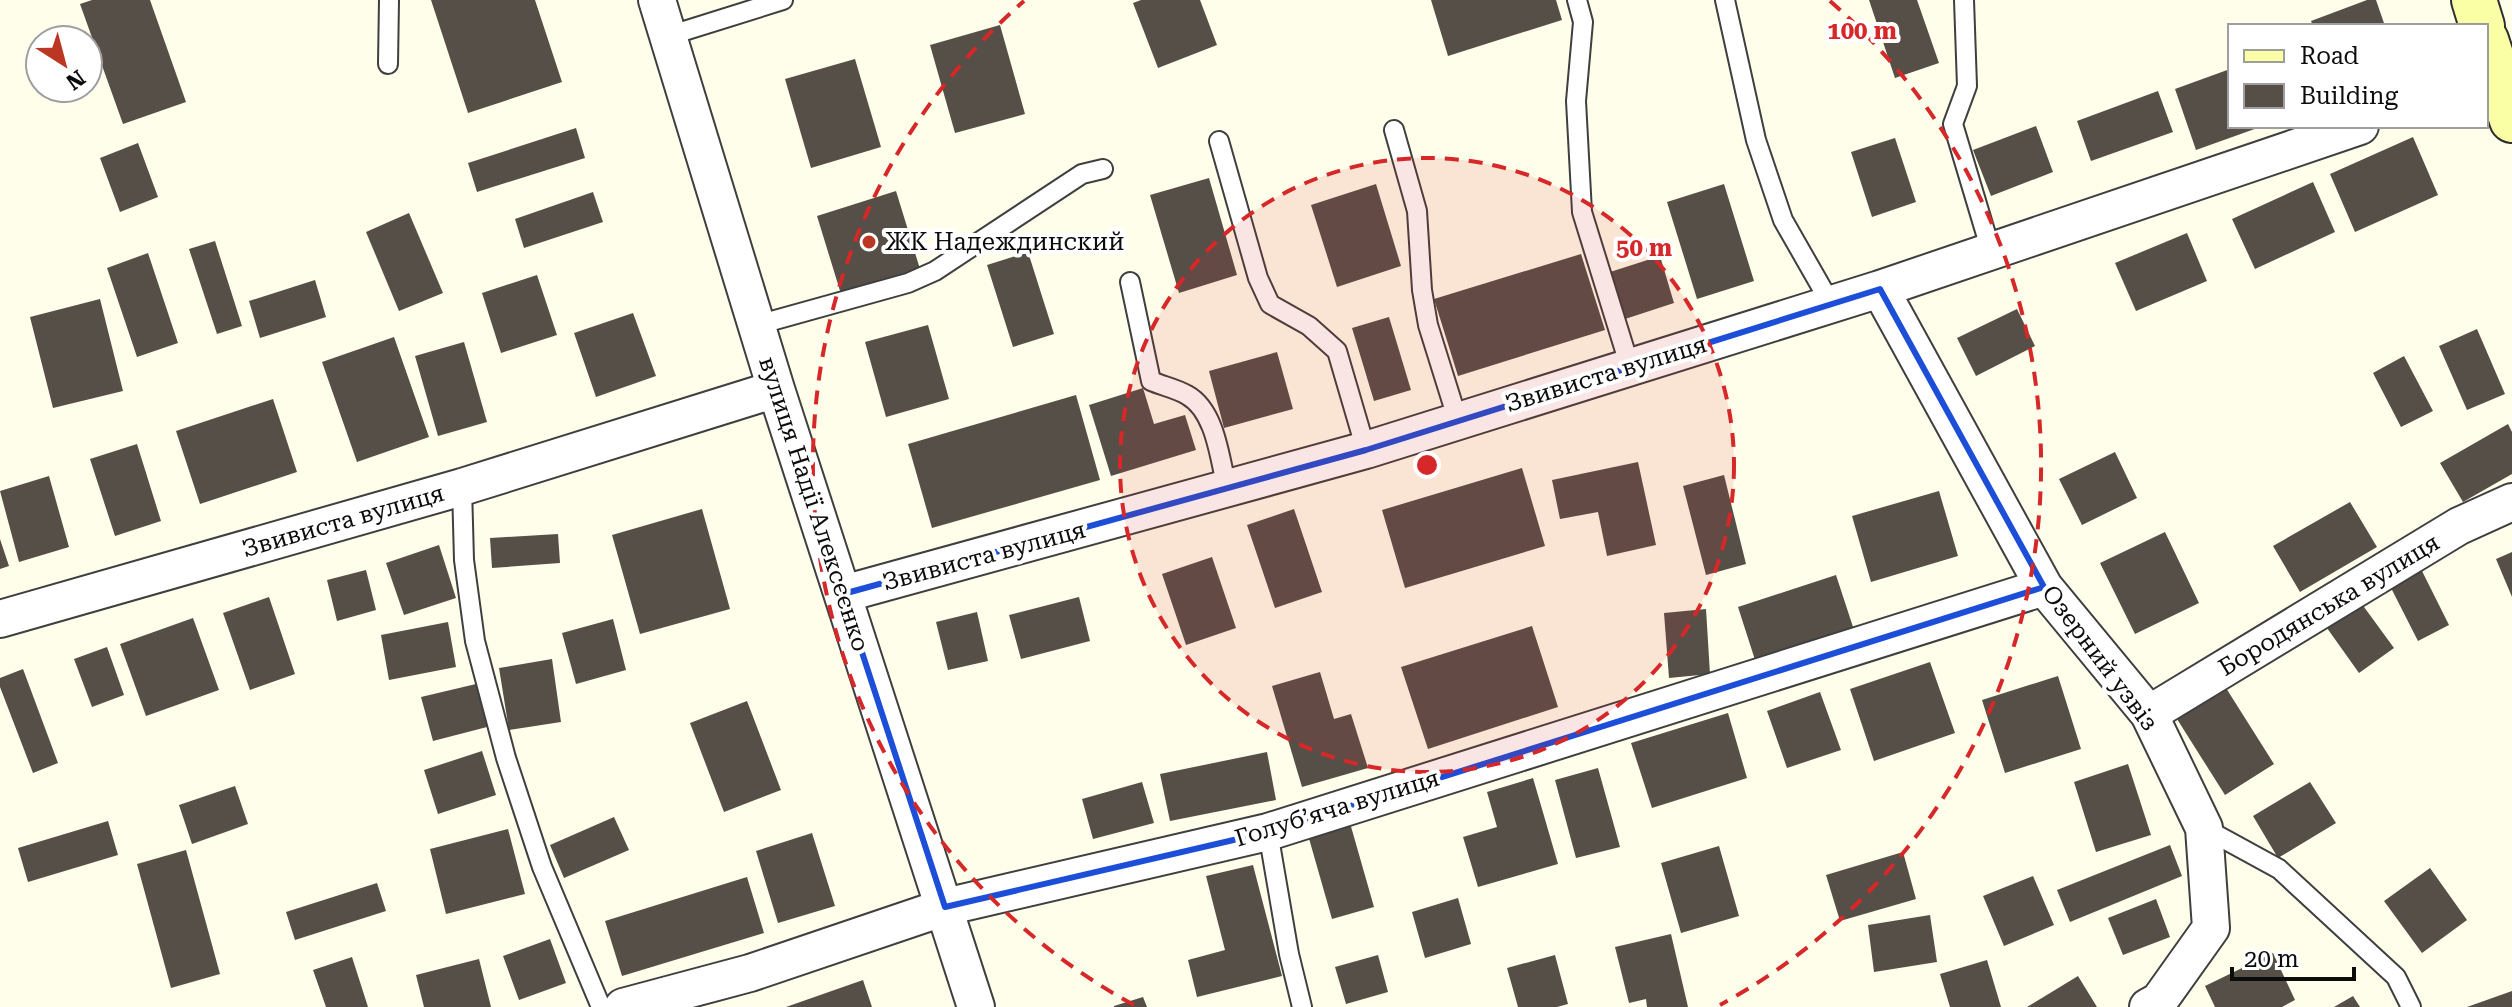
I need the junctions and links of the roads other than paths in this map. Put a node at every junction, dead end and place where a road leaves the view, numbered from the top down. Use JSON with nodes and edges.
{"nodes":[{"id":1,"x":389,"y":0,"type":"edge"},
{"id":2,"x":657,"y":0,"type":"edge"},
{"id":3,"x":783,"y":0,"type":"edge"},
{"id":4,"x":1577,"y":0,"type":"edge"},
{"id":5,"x":1725,"y":0,"type":"edge"},
{"id":6,"x":1964,"y":0,"type":"edge"},
{"id":7,"x":2474,"y":0,"type":"edge"},
{"id":8,"x":2482,"y":24,"type":"edge"},
{"id":9,"x":668,"y":36,"type":"junction"},
{"id":10,"x":2492,"y":51,"type":"edge"},
{"id":11,"x":388,"y":64,"type":"dead end"},
{"id":12,"x":2512,"y":120,"type":"edge"},
{"id":13,"x":2354,"y":128,"type":"edge"},
{"id":14,"x":1394,"y":130,"type":"dead end"},
{"id":15,"x":1219,"y":141,"type":"dead end"},
{"id":16,"x":1103,"y":169,"type":"dead end"},
{"id":17,"x":1991,"y":251,"type":"junction"},
{"id":18,"x":1130,"y":282,"type":"dead end"},
{"id":19,"x":1880,"y":289,"type":"junction"},
{"id":20,"x":1831,"y":304,"type":"junction"},
{"id":21,"x":757,"y":325,"type":"junction"},
{"id":22,"x":1630,"y":367,"type":"junction"},
{"id":23,"x":776,"y":389,"type":"junction"},
{"id":24,"x":1458,"y":421,"type":"junction"},
{"id":25,"x":1366,"y":450,"type":"junction"},
{"id":26,"x":462,"y":487,"type":"junction"},
{"id":27,"x":1227,"y":489,"type":"junction"},
{"id":28,"x":2512,"y":502,"type":"edge"},
{"id":29,"x":2044,"y":587,"type":"junction"},
{"id":30,"x":843,"y":594,"type":"junction"},
{"id":31,"x":0,"y":619,"type":"edge"},
{"id":32,"x":2149,"y":714,"type":"junction"},
{"id":33,"x":2204,"y":828,"type":"junction"},
{"id":34,"x":1268,"y":832,"type":"junction"},
{"id":35,"x":945,"y":907,"type":"junction"},
{"id":36,"x":601,"y":1007,"type":"edge"},
{"id":37,"x":623,"y":1007,"type":"edge"},
{"id":38,"x":976,"y":1007,"type":"edge"},
{"id":39,"x":1302,"y":1007,"type":"edge"},
{"id":40,"x":2148,"y":1007,"type":"edge"},
{"id":41,"x":2411,"y":1007,"type":"edge"}],
"edges":[{"from":1,"to":11,"type":"lane"},
{"from":2,"to":9,"type":"street","name":"вулиця Надії Алексєєнко"},
{"from":3,"to":9,"type":"lane"},
{"from":4,"to":22,"type":"lane"},
{"from":5,"to":20,"type":"lane"},
{"from":6,"to":17,"type":"lane"},
{"from":7,"to":8,"type":"street"},
{"from":9,"to":21,"type":"street","name":"вулиця Надії Алексєєнко"},
{"from":10,"to":12,"type":"street"},
{"from":13,"to":17,"type":"street","name":"Звивиста вулиця"},
{"from":14,"to":24,"type":"lane"},
{"from":15,"to":25,"type":"lane"},
{"from":16,"to":21,"type":"lane"},
{"from":17,"to":19,"type":"street","name":"Звивиста вулиця"},
{"from":18,"to":27,"type":"lane"},
{"from":19,"to":20,"type":"street","name":"Звивиста вулиця"},
{"from":19,"to":29,"type":"street","name":"Озерний узвіз"},
{"from":20,"to":22,"type":"street","name":"Звивиста вулиця"},
{"from":21,"to":23,"type":"street","name":"вулиця Надії Алексєєнко"},
{"from":22,"to":24,"type":"street","name":"Звивиста вулиця"},
{"from":23,"to":26,"type":"street","name":"Звивиста вулиця"},
{"from":23,"to":30,"type":"street","name":"вулиця Надії Алексєєнко"},
{"from":24,"to":25,"type":"street","name":"Звивиста вулиця"},
{"from":25,"to":27,"type":"street","name":"Звивиста вулиця"},
{"from":26,"to":31,"type":"street","name":"Звивиста вулиця"},
{"from":26,"to":36,"type":"lane"},
{"from":27,"to":30,"type":"street","name":"Звивиста вулиця"},
{"from":28,"to":32,"type":"street","name":"Бородянська вулиця"},
{"from":29,"to":32,"type":"street","name":"Озерний узвіз"},
{"from":29,"to":34,"type":"street","name":"Голубʼяча вулиця"},
{"from":30,"to":35,"type":"street","name":"вулиця Надії Алексєєнко"},
{"from":32,"to":33,"type":"street","name":"Озерний узвіз"},
{"from":33,"to":40,"type":"street"},
{"from":33,"to":41,"type":"lane"},
{"from":34,"to":35,"type":"street","name":"Голубʼяча вулиця"},
{"from":34,"to":39,"type":"lane"},
{"from":35,"to":37,"type":"street","name":"Голубʼяча вулиця"},
{"from":35,"to":38,"type":"street","name":"вулиця Надії Алексєєнко"}]}
